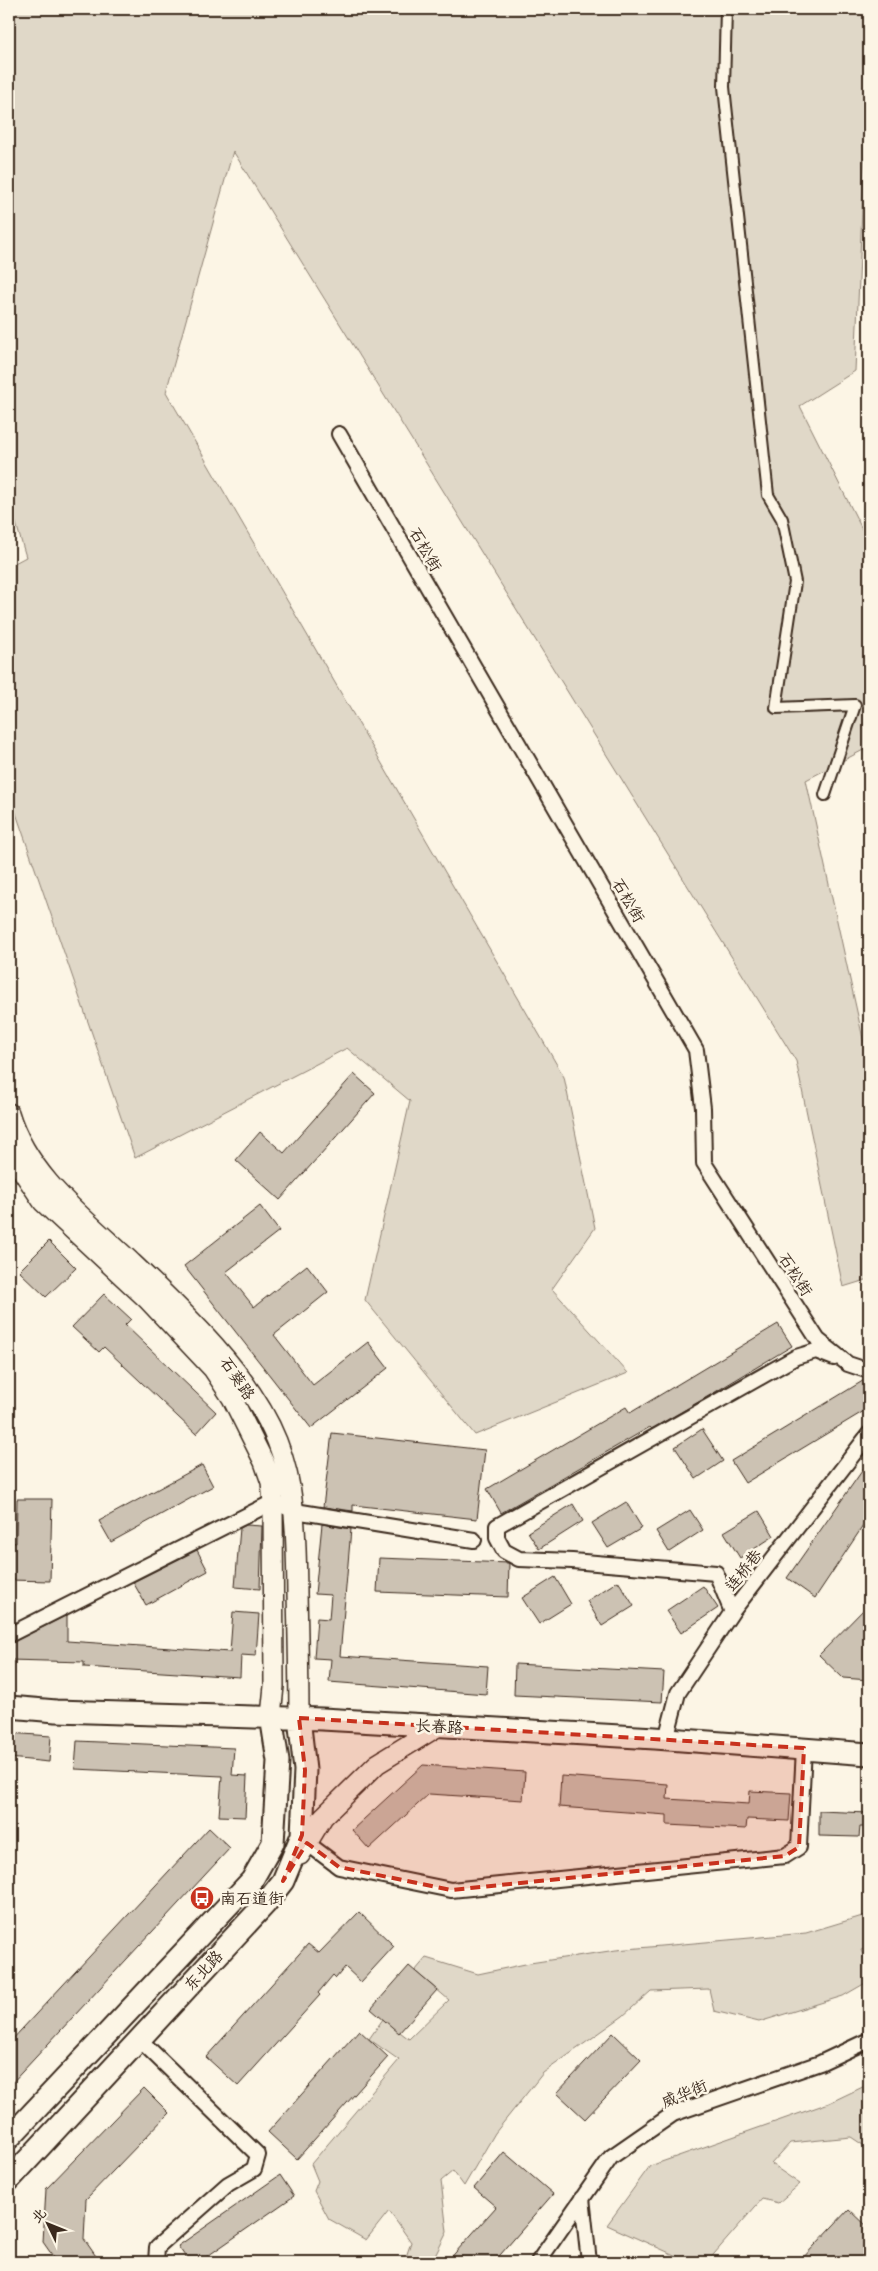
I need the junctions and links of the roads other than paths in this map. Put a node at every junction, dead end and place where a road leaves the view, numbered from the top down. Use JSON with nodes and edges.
{"nodes":[{"id":1,"x":726,"y":9,"type":"edge"},
{"id":2,"x":339,"y":434,"type":"dead end"},
{"id":3,"x":825,"y":795,"type":"dead end"},
{"id":4,"x":9,"y":1113,"type":"edge"},
{"id":5,"x":9,"y":1150,"type":"edge"},
{"id":6,"x":848,"y":1364,"type":"junction"},
{"id":7,"x":869,"y":1371,"type":"edge"},
{"id":8,"x":869,"y":1434,"type":"edge"},
{"id":9,"x":273,"y":1502,"type":"junction"},
{"id":10,"x":295,"y":1511,"type":"junction"},
{"id":11,"x":474,"y":1540,"type":"dead end"},
{"id":12,"x":732,"y":1612,"type":"junction"},
{"id":13,"x":9,"y":1635,"type":"edge"},
{"id":14,"x":9,"y":1707,"type":"edge"},
{"id":15,"x":272,"y":1716,"type":"junction"},
{"id":16,"x":299,"y":1718,"type":"junction"},
{"id":17,"x":437,"y":1726,"type":"junction"},
{"id":18,"x":666,"y":1738,"type":"junction"},
{"id":19,"x":804,"y":1748,"type":"junction"},
{"id":20,"x":869,"y":1754,"type":"edge"},
{"id":21,"x":307,"y":1843,"type":"junction"},
{"id":22,"x":283,"y":1882,"type":"junction"},
{"id":23,"x":139,"y":2039,"type":"junction"},
{"id":24,"x":869,"y":2040,"type":"edge"},
{"id":25,"x":9,"y":2138,"type":"edge"},
{"id":26,"x":9,"y":2180,"type":"edge"},
{"id":27,"x":582,"y":2198,"type":"junction"},
{"id":28,"x":156,"y":2262,"type":"edge"},
{"id":29,"x":538,"y":2262,"type":"edge"},
{"id":30,"x":589,"y":2262,"type":"edge"}],
"edges":[{"from":1,"to":3,"type":"street"},
{"from":2,"to":6,"type":"street","name":"石松街"},
{"from":4,"to":10,"type":"main road","name":"石葵路"},
{"from":5,"to":9,"type":"main road","name":"石葵路"},
{"from":6,"to":7,"type":"street","name":"石松街"},
{"from":6,"to":12,"type":"street"},
{"from":8,"to":12,"type":"street","name":"连桥巷"},
{"from":9,"to":10,"type":"street"},
{"from":9,"to":13,"type":"street"},
{"from":9,"to":15,"type":"main road","name":"石葵路"},
{"from":10,"to":11,"type":"street"},
{"from":10,"to":16,"type":"main road","name":"石葵路"},
{"from":12,"to":18,"type":"street","name":"连桥巷"},
{"from":14,"to":15,"type":"main road","name":"长春路"},
{"from":15,"to":16,"type":"main road","name":"长春路"},
{"from":15,"to":25,"type":"main road","name":"东北路"},
{"from":16,"to":17,"type":"main road","name":"长春路"},
{"from":16,"to":22,"type":"main road","name":"东北路"},
{"from":17,"to":18,"type":"main road","name":"长春路"},
{"from":17,"to":21,"type":"main road"},
{"from":18,"to":19,"type":"main road","name":"长春路"},
{"from":19,"to":20,"type":"main road","name":"长春路"},
{"from":19,"to":21,"type":"street"},
{"from":21,"to":22,"type":"main road"},
{"from":22,"to":23,"type":"main road","name":"东北路"},
{"from":23,"to":26,"type":"main road","name":"东北路"},
{"from":23,"to":28,"type":"street"},
{"from":24,"to":27,"type":"street","name":"威华街"},
{"from":27,"to":29,"type":"street","name":"威华街"},
{"from":27,"to":30,"type":"street"}]}
